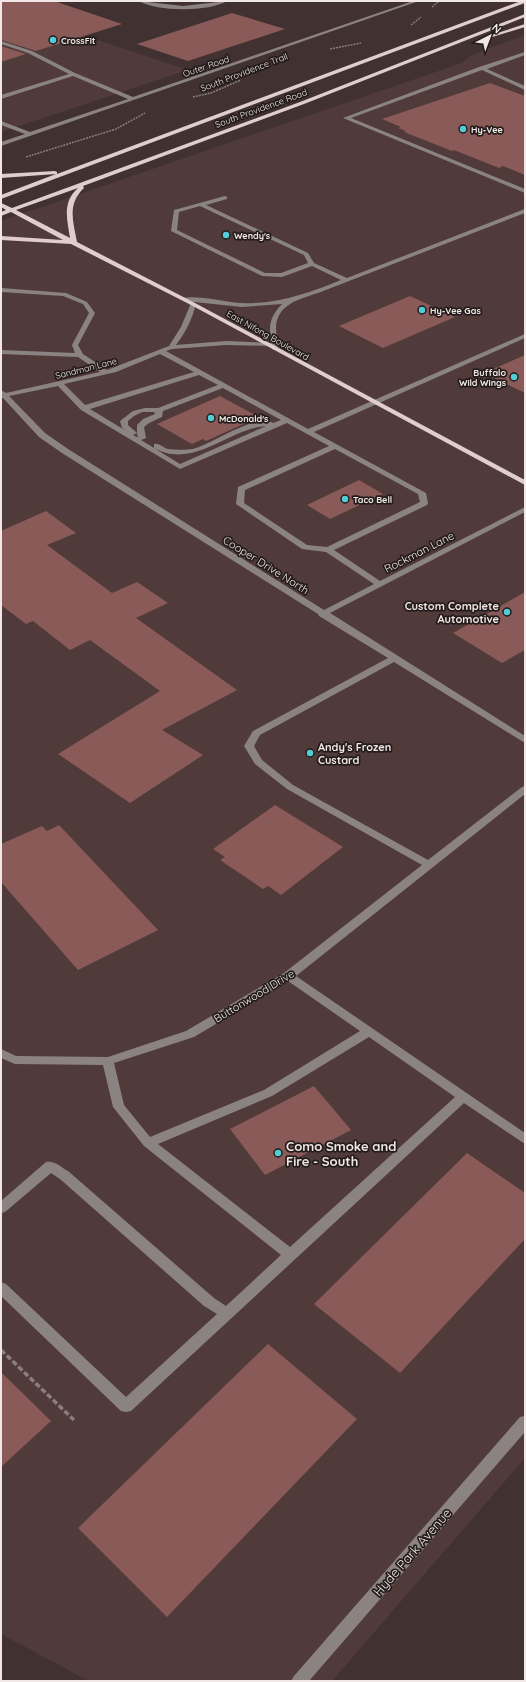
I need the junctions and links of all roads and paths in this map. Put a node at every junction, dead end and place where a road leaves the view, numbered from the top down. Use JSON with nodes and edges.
{"nodes":[{"id":1,"x":141,"y":1,"type":"edge"},
{"id":2,"x":225,"y":1,"type":"edge"},
{"id":3,"x":417,"y":1,"type":"edge"},
{"id":4,"x":438,"y":1,"type":"edge"},
{"id":5,"x":525,"y":1,"type":"edge"},
{"id":6,"x":428,"y":11,"type":"dead end"},
{"id":7,"x":525,"y":15,"type":"edge"},
{"id":8,"x":422,"y":16,"type":"dead end"},
{"id":9,"x":411,"y":25,"type":"dead end"},
{"id":10,"x":525,"y":25,"type":"edge"},
{"id":11,"x":483,"y":38,"type":"dead end"},
{"id":12,"x":476,"y":41,"type":"dead end"},
{"id":13,"x":1,"y":42,"type":"edge"},
{"id":14,"x":366,"y":42,"type":"dead end"},
{"id":15,"x":325,"y":50,"type":"dead end"},
{"id":16,"x":525,"y":53,"type":"edge"},
{"id":17,"x":428,"y":54,"type":"junction"},
{"id":18,"x":513,"y":57,"type":"junction"},
{"id":19,"x":525,"y":61,"type":"edge"},
{"id":20,"x":481,"y":68,"type":"junction"},
{"id":21,"x":73,"y":74,"type":"junction"},
{"id":22,"x":246,"y":78,"type":"dead end"},
{"id":23,"x":525,"y":88,"type":"edge"},
{"id":24,"x":1,"y":90,"type":"edge"},
{"id":25,"x":13,"y":93,"type":"junction"},
{"id":26,"x":1,"y":97,"type":"edge"},
{"id":27,"x":188,"y":98,"type":"dead end"},
{"id":28,"x":133,"y":99,"type":"junction"},
{"id":29,"x":147,"y":112,"type":"dead end"},
{"id":30,"x":1,"y":123,"type":"edge"},
{"id":31,"x":29,"y":134,"type":"junction"},
{"id":32,"x":1,"y":144,"type":"edge"},
{"id":33,"x":67,"y":172,"type":"junction"},
{"id":34,"x":1,"y":176,"type":"edge"},
{"id":35,"x":10,"y":176,"type":"junction"},
{"id":36,"x":88,"y":182,"type":"junction"},
{"id":37,"x":525,"y":191,"type":"edge"},
{"id":38,"x":1,"y":197,"type":"edge"},
{"id":39,"x":225,"y":198,"type":"dead end"},
{"id":40,"x":200,"y":204,"type":"junction"},
{"id":41,"x":1,"y":205,"type":"edge"},
{"id":42,"x":12,"y":210,"type":"junction"},
{"id":43,"x":525,"y":211,"type":"edge"},
{"id":44,"x":1,"y":214,"type":"edge"},
{"id":45,"x":1,"y":238,"type":"edge"},
{"id":46,"x":74,"y":242,"type":"junction"},
{"id":47,"x":312,"y":264,"type":"junction"},
{"id":48,"x":346,"y":280,"type":"junction"},
{"id":49,"x":1,"y":290,"type":"edge"},
{"id":50,"x":185,"y":299,"type":"junction"},
{"id":51,"x":288,"y":301,"type":"junction"},
{"id":52,"x":193,"y":304,"type":"junction"},
{"id":53,"x":525,"y":336,"type":"edge"},
{"id":54,"x":272,"y":347,"type":"junction"},
{"id":55,"x":171,"y":348,"type":"junction"},
{"id":56,"x":1,"y":352,"type":"edge"},
{"id":57,"x":162,"y":352,"type":"junction"},
{"id":58,"x":80,"y":355,"type":"junction"},
{"id":59,"x":106,"y":373,"type":"junction"},
{"id":60,"x":199,"y":373,"type":"junction"},
{"id":61,"x":60,"y":384,"type":"junction"},
{"id":62,"x":222,"y":386,"type":"junction"},
{"id":63,"x":2,"y":395,"type":"edge"},
{"id":64,"x":373,"y":402,"type":"junction"},
{"id":65,"x":84,"y":408,"type":"junction"},
{"id":66,"x":159,"y":410,"type":"junction"},
{"id":67,"x":287,"y":420,"type":"junction"},
{"id":68,"x":276,"y":424,"type":"junction"},
{"id":69,"x":309,"y":431,"type":"junction"},
{"id":70,"x":142,"y":438,"type":"junction"},
{"id":71,"x":336,"y":446,"type":"junction"},
{"id":72,"x":525,"y":483,"type":"edge"},
{"id":73,"x":525,"y":509,"type":"edge"},
{"id":74,"x":328,"y":550,"type":"junction"},
{"id":75,"x":380,"y":584,"type":"junction"},
{"id":76,"x":322,"y":614,"type":"junction"},
{"id":77,"x":394,"y":658,"type":"junction"},
{"id":78,"x":525,"y":740,"type":"edge"},
{"id":79,"x":525,"y":789,"type":"edge"},
{"id":80,"x":429,"y":865,"type":"junction"},
{"id":81,"x":288,"y":976,"type":"junction"},
{"id":82,"x":368,"y":1032,"type":"junction"},
{"id":83,"x":1,"y":1053,"type":"edge"},
{"id":84,"x":108,"y":1061,"type":"junction"},
{"id":85,"x":463,"y":1096,"type":"junction"},
{"id":86,"x":525,"y":1139,"type":"edge"},
{"id":87,"x":148,"y":1143,"type":"junction"},
{"id":88,"x":1,"y":1208,"type":"edge"},
{"id":89,"x":290,"y":1255,"type":"junction"},
{"id":90,"x":1,"y":1288,"type":"edge"},
{"id":91,"x":226,"y":1313,"type":"junction"},
{"id":92,"x":1,"y":1350,"type":"edge"},
{"id":93,"x":74,"y":1420,"type":"dead end"},
{"id":94,"x":525,"y":1422,"type":"edge"},
{"id":95,"x":298,"y":1681,"type":"edge"}],
"edges":[{"from":1,"to":2,"type":"street"},
{"from":3,"to":28,"type":"street","name":"Outer Road"},
{"from":4,"to":6,"type":"path"},
{"from":5,"to":33,"type":"main road","name":"South Providence Road"},
{"from":7,"to":17,"type":"main road","name":"South Providence Road"},
{"from":8,"to":9,"type":"path"},
{"from":10,"to":11,"type":"main road"},
{"from":12,"to":17,"type":"main road"},
{"from":13,"to":21,"type":"street"},
{"from":14,"to":15,"type":"path"},
{"from":16,"to":18,"type":"street"},
{"from":17,"to":36,"type":"main road","name":"South Providence Road"},
{"from":18,"to":19,"type":"street"},
{"from":18,"to":20,"type":"street"},
{"from":20,"to":23,"type":"street"},
{"from":20,"to":37,"type":"street"},
{"from":21,"to":25,"type":"street"},
{"from":21,"to":28,"type":"street"},
{"from":22,"to":27,"type":"path","name":"South Providence Trail"},
{"from":24,"to":25,"type":"street"},
{"from":25,"to":26,"type":"street"},
{"from":28,"to":31,"type":"street","name":"Outer Road"},
{"from":29,"to":35,"type":"path"},
{"from":30,"to":31,"type":"street"},
{"from":31,"to":32,"type":"street","name":"Outer Road"},
{"from":33,"to":35,"type":"main road"},
{"from":33,"to":38,"type":"main road","name":"South Providence Road"},
{"from":34,"to":35,"type":"main road"},
{"from":36,"to":42,"type":"main road","name":"South Providence Road"},
{"from":36,"to":46,"type":"main road"},
{"from":39,"to":40,"type":"street"},
{"from":40,"to":47,"type":"street"},
{"from":40,"to":47,"type":"street"},
{"from":41,"to":42,"type":"main road","name":"East Nifong Boulevard"},
{"from":42,"to":44,"type":"main road","name":"South Providence Road"},
{"from":42,"to":46,"type":"main road","name":"East Nifong Boulevard"},
{"from":43,"to":48,"type":"street"},
{"from":45,"to":46,"type":"main road"},
{"from":46,"to":50,"type":"main road","name":"East Nifong Boulevard"},
{"from":47,"to":48,"type":"street"},
{"from":48,"to":51,"type":"street"},
{"from":49,"to":58,"type":"street"},
{"from":50,"to":51,"type":"street"},
{"from":50,"to":52,"type":"main road","name":"East Nifong Boulevard"},
{"from":51,"to":54,"type":"street"},
{"from":52,"to":54,"type":"main road","name":"East Nifong Boulevard"},
{"from":52,"to":55,"type":"street"},
{"from":53,"to":64,"type":"street"},
{"from":54,"to":55,"type":"street","name":"Sandman Lane"},
{"from":54,"to":64,"type":"main road","name":"East Nifong Boulevard"},
{"from":55,"to":57,"type":"street","name":"Sandman Lane"},
{"from":56,"to":58,"type":"street"},
{"from":57,"to":59,"type":"street","name":"Sandman Lane"},
{"from":57,"to":60,"type":"street"},
{"from":58,"to":59,"type":"street"},
{"from":59,"to":61,"type":"street","name":"Sandman Lane"},
{"from":60,"to":62,"type":"street"},
{"from":60,"to":65,"type":"street"},
{"from":61,"to":63,"type":"street","name":"Sandman Lane"},
{"from":61,"to":65,"type":"street"},
{"from":62,"to":66,"type":"street"},
{"from":62,"to":67,"type":"street"},
{"from":63,"to":76,"type":"street","name":"Cooper Drive North"},
{"from":64,"to":69,"type":"street"},
{"from":64,"to":72,"type":"main road","name":"East Nifong Boulevard"},
{"from":65,"to":68,"type":"street"},
{"from":66,"to":70,"type":"street"},
{"from":66,"to":70,"type":"street"},
{"from":67,"to":68,"type":"street"},
{"from":67,"to":69,"type":"street"},
{"from":68,"to":70,"type":"street"},
{"from":69,"to":71,"type":"street"},
{"from":71,"to":74,"type":"street"},
{"from":71,"to":74,"type":"street"},
{"from":73,"to":75,"type":"street","name":"Rockman Lane"},
{"from":74,"to":75,"type":"street"},
{"from":75,"to":76,"type":"street","name":"Rockman Lane"},
{"from":76,"to":77,"type":"street","name":"Cooper Drive North"},
{"from":77,"to":78,"type":"street","name":"Cooper Drive North"},
{"from":77,"to":80,"type":"street"},
{"from":79,"to":80,"type":"street","name":"Buttonwood Drive"},
{"from":80,"to":81,"type":"street","name":"Buttonwood Drive"},
{"from":81,"to":82,"type":"street"},
{"from":81,"to":84,"type":"street","name":"Buttonwood Drive"},
{"from":82,"to":85,"type":"street"},
{"from":82,"to":87,"type":"street"},
{"from":83,"to":84,"type":"street","name":"Buttonwood Drive"},
{"from":84,"to":87,"type":"street"},
{"from":85,"to":86,"type":"street"},
{"from":85,"to":89,"type":"street"},
{"from":87,"to":89,"type":"street"},
{"from":88,"to":91,"type":"street"},
{"from":89,"to":91,"type":"street"},
{"from":90,"to":91,"type":"street"},
{"from":92,"to":93,"type":"path"},
{"from":94,"to":95,"type":"street","name":"Hyde Park Avenue"}]}
